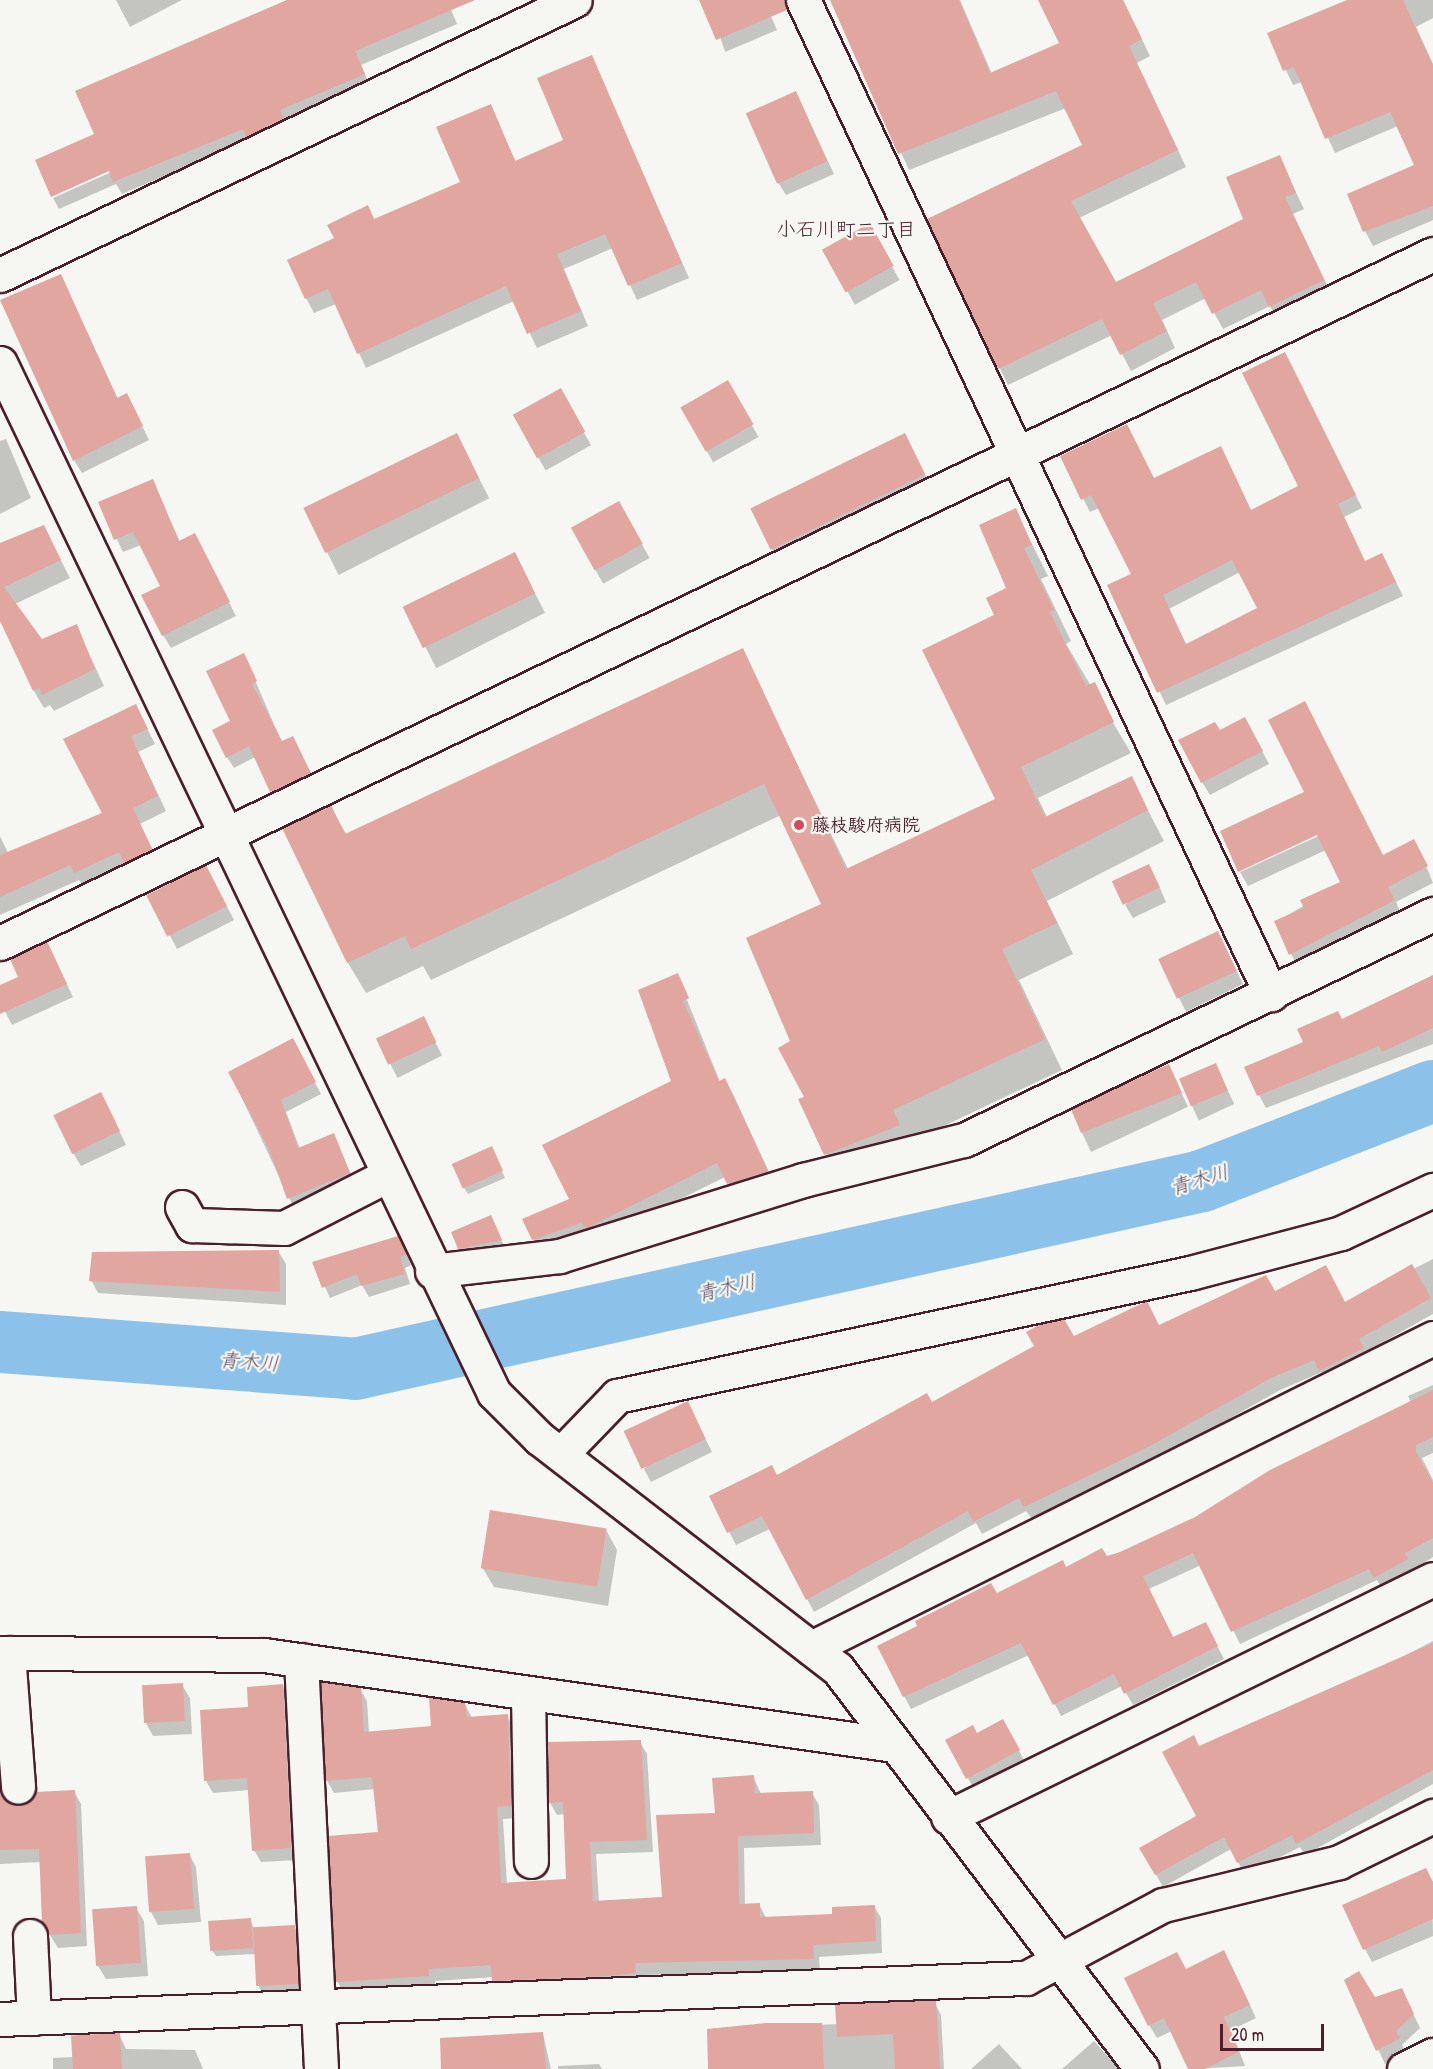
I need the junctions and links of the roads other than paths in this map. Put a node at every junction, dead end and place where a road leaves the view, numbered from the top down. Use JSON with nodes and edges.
{"nodes":[{"id":1,"x":575,"y":0,"type":"edge"},
{"id":2,"x":803,"y":0,"type":"edge"},
{"id":3,"x":1433,"y":254,"type":"edge"},
{"id":4,"x":0,"y":275,"type":"edge"},
{"id":5,"x":0,"y":363,"type":"edge"},
{"id":6,"x":1019,"y":453,"type":"junction"},
{"id":7,"x":228,"y":833,"type":"junction"},
{"id":8,"x":1433,"y":914,"type":"edge"},
{"id":9,"x":0,"y":943,"type":"edge"},
{"id":10,"x":1271,"y":994,"type":"junction"},
{"id":11,"x":388,"y":1175,"type":"junction"},
{"id":12,"x":1433,"y":1190,"type":"edge"},
{"id":13,"x":182,"y":1207,"type":"dead end"},
{"id":14,"x":438,"y":1282,"type":"junction"},
{"id":15,"x":1433,"y":1338,"type":"edge"},
{"id":16,"x":561,"y":1454,"type":"junction"},
{"id":17,"x":1433,"y":1579,"type":"edge"},
{"id":18,"x":811,"y":1648,"type":"junction"},
{"id":19,"x":4,"y":1653,"type":"edge"},
{"id":20,"x":301,"y":1660,"type":"junction"},
{"id":21,"x":528,"y":1693,"type":"junction"},
{"id":22,"x":894,"y":1745,"type":"junction"},
{"id":23,"x":18,"y":1787,"type":"dead end"},
{"id":24,"x":1433,"y":1816,"type":"edge"},
{"id":25,"x":948,"y":1817,"type":"junction"},
{"id":26,"x":531,"y":1861,"type":"dead end"},
{"id":27,"x":30,"y":1936,"type":"dead end"},
{"id":28,"x":1057,"y":1963,"type":"junction"},
{"id":29,"x":319,"y":2009,"type":"junction"},
{"id":30,"x":34,"y":2018,"type":"junction"},
{"id":31,"x":0,"y":2019,"type":"edge"},
{"id":32,"x":1433,"y":2055,"type":"edge"},
{"id":33,"x":321,"y":2069,"type":"edge"},
{"id":34,"x":1142,"y":2069,"type":"edge"},
{"id":35,"x":1404,"y":2069,"type":"edge"}],
"edges":[{"from":1,"to":4,"type":"street"},
{"from":2,"to":6,"type":"street"},
{"from":3,"to":6,"type":"street"},
{"from":5,"to":7,"type":"street"},
{"from":6,"to":7,"type":"street"},
{"from":6,"to":10,"type":"street"},
{"from":7,"to":9,"type":"street"},
{"from":7,"to":11,"type":"street"},
{"from":8,"to":10,"type":"street"},
{"from":10,"to":14,"type":"street"},
{"from":11,"to":13,"type":"street"},
{"from":11,"to":14,"type":"street"},
{"from":12,"to":16,"type":"street"},
{"from":14,"to":16,"type":"street"},
{"from":15,"to":18,"type":"street"},
{"from":16,"to":18,"type":"street"},
{"from":17,"to":25,"type":"street"},
{"from":18,"to":22,"type":"street"},
{"from":19,"to":20,"type":"street"},
{"from":19,"to":23,"type":"street"},
{"from":20,"to":21,"type":"street"},
{"from":20,"to":29,"type":"street"},
{"from":21,"to":22,"type":"street"},
{"from":21,"to":26,"type":"street"},
{"from":22,"to":25,"type":"street"},
{"from":24,"to":28,"type":"street"},
{"from":25,"to":28,"type":"street"},
{"from":27,"to":30,"type":"street"},
{"from":28,"to":29,"type":"street"},
{"from":28,"to":34,"type":"street"},
{"from":29,"to":30,"type":"street"},
{"from":29,"to":33,"type":"street"},
{"from":30,"to":31,"type":"street"},
{"from":32,"to":35,"type":"street"}]}
